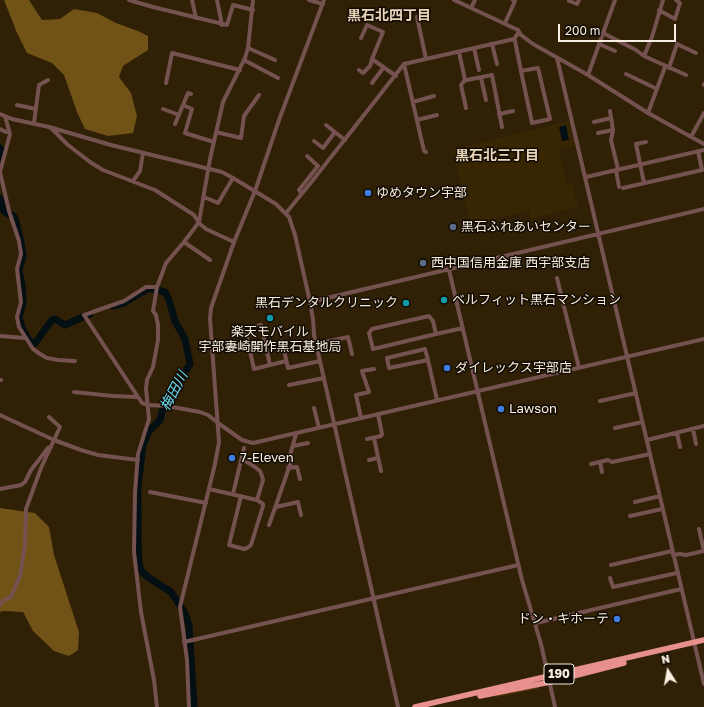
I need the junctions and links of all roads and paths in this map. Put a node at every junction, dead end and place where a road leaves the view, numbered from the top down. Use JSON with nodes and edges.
{"nodes":[{"id":1,"x":129,"y":0,"type":"edge"},
{"id":2,"x":192,"y":0,"type":"edge"},
{"id":3,"x":217,"y":0,"type":"edge"},
{"id":4,"x":253,"y":0,"type":"edge"},
{"id":5,"x":309,"y":0,"type":"edge"},
{"id":6,"x":454,"y":0,"type":"edge"},
{"id":7,"x":475,"y":0,"type":"edge"},
{"id":8,"x":512,"y":0,"type":"edge"},
{"id":9,"x":579,"y":0,"type":"edge"},
{"id":10,"x":615,"y":0,"type":"edge"},
{"id":11,"x":663,"y":0,"type":"edge"},
{"id":12,"x":676,"y":0,"type":"edge"},
{"id":13,"x":569,"y":1,"type":"edge"},
{"id":14,"x":324,"y":2,"type":"edge"},
{"id":15,"x":471,"y":8,"type":"junction"},
{"id":16,"x":253,"y":10,"type":"junction"},
{"id":17,"x":659,"y":10,"type":"junction"},
{"id":18,"x":417,"y":17,"type":"dead end"},
{"id":19,"x":196,"y":18,"type":"junction"},
{"id":20,"x":505,"y":23,"type":"junction"},
{"id":21,"x":222,"y":25,"type":"junction"},
{"id":22,"x":519,"y":32,"type":"junction"},
{"id":23,"x":603,"y":32,"type":"junction"},
{"id":24,"x":361,"y":38,"type":"dead end"},
{"id":25,"x":514,"y":39,"type":"junction"},
{"id":26,"x":492,"y":44,"type":"junction"},
{"id":27,"x":599,"y":44,"type":"junction"},
{"id":28,"x":248,"y":48,"type":"junction"},
{"id":29,"x":474,"y":48,"type":"junction"},
{"id":30,"x":615,"y":51,"type":"dead end"},
{"id":31,"x":458,"y":52,"type":"junction"},
{"id":32,"x":696,"y":53,"type":"dead end"},
{"id":33,"x":644,"y":56,"type":"junction"},
{"id":34,"x":557,"y":58,"type":"junction"},
{"id":35,"x":372,"y":59,"type":"junction"},
{"id":36,"x":426,"y":59,"type":"junction"},
{"id":37,"x":244,"y":60,"type":"junction"},
{"id":38,"x":276,"y":60,"type":"dead end"},
{"id":39,"x":404,"y":64,"type":"junction"},
{"id":40,"x":497,"y":64,"type":"dead end"},
{"id":41,"x":384,"y":67,"type":"junction"},
{"id":42,"x":667,"y":67,"type":"junction"},
{"id":43,"x":240,"y":70,"type":"junction"},
{"id":44,"x":360,"y":70,"type":"dead end"},
{"id":45,"x":479,"y":70,"type":"dead end"},
{"id":46,"x":521,"y":71,"type":"junction"},
{"id":47,"x":498,"y":74,"type":"dead end"},
{"id":48,"x":626,"y":74,"type":"dead end"},
{"id":49,"x":492,"y":75,"type":"junction"},
{"id":50,"x":588,"y":75,"type":"junction"},
{"id":51,"x":686,"y":75,"type":"dead end"},
{"id":52,"x":396,"y":76,"type":"junction"},
{"id":53,"x":278,"y":78,"type":"dead end"},
{"id":54,"x":481,"y":78,"type":"junction"},
{"id":55,"x":48,"y":80,"type":"dead end"},
{"id":56,"x":465,"y":80,"type":"junction"},
{"id":57,"x":166,"y":83,"type":"dead end"},
{"id":58,"x":372,"y":83,"type":"dead end"},
{"id":59,"x":657,"y":89,"type":"junction"},
{"id":60,"x":191,"y":94,"type":"dead end"},
{"id":61,"x":259,"y":95,"type":"dead end"},
{"id":62,"x":434,"y":96,"type":"dead end"},
{"id":63,"x":486,"y":100,"type":"dead end"},
{"id":64,"x":413,"y":102,"type":"junction"},
{"id":65,"x":17,"y":105,"type":"dead end"},
{"id":66,"x":183,"y":105,"type":"junction"},
{"id":67,"x":466,"y":108,"type":"dead end"},
{"id":68,"x":36,"y":109,"type":"junction"},
{"id":69,"x":163,"y":109,"type":"dead end"},
{"id":70,"x":513,"y":111,"type":"dead end"},
{"id":71,"x":610,"y":111,"type":"dead end"},
{"id":72,"x":648,"y":113,"type":"junction"},
{"id":73,"x":704,"y":113,"type":"edge"},
{"id":74,"x":0,"y":114,"type":"edge"},
{"id":75,"x":499,"y":114,"type":"junction"},
{"id":76,"x":437,"y":115,"type":"dead end"},
{"id":77,"x":5,"y":116,"type":"junction"},
{"id":78,"x":179,"y":116,"type":"junction"},
{"id":79,"x":611,"y":118,"type":"junction"},
{"id":80,"x":417,"y":120,"type":"junction"},
{"id":81,"x":594,"y":122,"type":"dead end"},
{"id":82,"x":34,"y":123,"type":"junction"},
{"id":83,"x":175,"y":124,"type":"dead end"},
{"id":84,"x":326,"y":125,"type":"dead end"},
{"id":85,"x":49,"y":127,"type":"junction"},
{"id":86,"x":502,"y":127,"type":"dead end"},
{"id":87,"x":0,"y":129,"type":"edge"},
{"id":88,"x":614,"y":130,"type":"junction"},
{"id":89,"x":6,"y":132,"type":"dead end"},
{"id":90,"x":216,"y":132,"type":"junction"},
{"id":91,"x":335,"y":132,"type":"junction"},
{"id":92,"x":598,"y":133,"type":"dead end"},
{"id":93,"x":691,"y":137,"type":"junction"},
{"id":94,"x":345,"y":140,"type":"junction"},
{"id":95,"x":314,"y":141,"type":"dead end"},
{"id":96,"x":214,"y":142,"type":"junction"},
{"id":97,"x":646,"y":142,"type":"dead end"},
{"id":98,"x":704,"y":144,"type":"edge"},
{"id":99,"x":704,"y":150,"type":"edge"},
{"id":100,"x":698,"y":151,"type":"junction"},
{"id":101,"x":426,"y":152,"type":"dead end"},
{"id":102,"x":143,"y":153,"type":"junction"},
{"id":103,"x":307,"y":156,"type":"dead end"},
{"id":104,"x":640,"y":165,"type":"junction"},
{"id":105,"x":209,"y":168,"type":"junction"},
{"id":106,"x":617,"y":170,"type":"junction"},
{"id":107,"x":586,"y":177,"type":"junction"},
{"id":108,"x":233,"y":178,"type":"junction"},
{"id":109,"x":133,"y":181,"type":"junction"},
{"id":110,"x":644,"y":183,"type":"junction"},
{"id":111,"x":255,"y":191,"type":"junction"},
{"id":112,"x":302,"y":193,"type":"junction"},
{"id":113,"x":204,"y":197,"type":"junction"},
{"id":114,"x":704,"y":209,"type":"edge"},
{"id":115,"x":286,"y":213,"type":"junction"},
{"id":116,"x":199,"y":222,"type":"junction"},
{"id":117,"x":598,"y":234,"type":"junction"},
{"id":118,"x":184,"y":242,"type":"junction"},
{"id":119,"x":234,"y":242,"type":"junction"},
{"id":120,"x":210,"y":260,"type":"dead end"},
{"id":121,"x":449,"y":270,"type":"junction"},
{"id":122,"x":557,"y":278,"type":"dead end"},
{"id":123,"x":157,"y":289,"type":"junction"},
{"id":124,"x":310,"y":302,"type":"junction"},
{"id":125,"x":463,"y":328,"type":"junction"},
{"id":126,"x":436,"y":334,"type":"junction"},
{"id":127,"x":0,"y":336,"type":"edge"},
{"id":128,"x":25,"y":338,"type":"junction"},
{"id":129,"x":704,"y":339,"type":"edge"},
{"id":130,"x":282,"y":340,"type":"dead end"},
{"id":131,"x":316,"y":344,"type":"junction"},
{"id":132,"x":352,"y":354,"type":"dead end"},
{"id":133,"x":627,"y":356,"type":"junction"},
{"id":134,"x":428,"y":360,"type":"junction"},
{"id":135,"x":75,"y":361,"type":"dead end"},
{"id":136,"x":286,"y":361,"type":"junction"},
{"id":137,"x":320,"y":361,"type":"junction"},
{"id":138,"x":270,"y":365,"type":"junction"},
{"id":139,"x":579,"y":368,"type":"junction"},
{"id":140,"x":374,"y":369,"type":"dead end"},
{"id":141,"x":324,"y":378,"type":"junction"},
{"id":142,"x":289,"y":385,"type":"dead end"},
{"id":143,"x":478,"y":391,"type":"junction"},
{"id":144,"x":74,"y":392,"type":"dead end"},
{"id":145,"x":636,"y":393,"type":"junction"},
{"id":146,"x":138,"y":397,"type":"junction"},
{"id":147,"x":438,"y":400,"type":"junction"},
{"id":148,"x":600,"y":401,"type":"dead end"},
{"id":149,"x":148,"y":406,"type":"junction"},
{"id":150,"x":314,"y":408,"type":"dead end"},
{"id":151,"x":378,"y":414,"type":"junction"},
{"id":152,"x":0,"y":415,"type":"edge"},
{"id":153,"x":49,"y":418,"type":"dead end"},
{"id":154,"x":361,"y":418,"type":"junction"},
{"id":155,"x":642,"y":422,"type":"junction"},
{"id":156,"x":218,"y":423,"type":"junction"},
{"id":157,"x":335,"y":424,"type":"junction"},
{"id":158,"x":704,"y":426,"type":"edge"},
{"id":159,"x":319,"y":428,"type":"junction"},
{"id":160,"x":615,"y":428,"type":"dead end"},
{"id":161,"x":693,"y":429,"type":"junction"},
{"id":162,"x":677,"y":433,"type":"junction"},
{"id":163,"x":296,"y":434,"type":"junction"},
{"id":164,"x":374,"y":438,"type":"junction"},
{"id":165,"x":367,"y":439,"type":"dead end"},
{"id":166,"x":54,"y":440,"type":"junction"},
{"id":167,"x":647,"y":440,"type":"junction"},
{"id":168,"x":308,"y":443,"type":"dead end"},
{"id":169,"x":696,"y":444,"type":"dead end"},
{"id":170,"x":293,"y":446,"type":"junction"},
{"id":171,"x":52,"y":447,"type":"junction"},
{"id":172,"x":680,"y":447,"type":"dead end"},
{"id":173,"x":244,"y":448,"type":"dead end"},
{"id":174,"x":650,"y":454,"type":"junction"},
{"id":175,"x":378,"y":458,"type":"junction"},
{"id":176,"x":242,"y":459,"type":"junction"},
{"id":177,"x":138,"y":460,"type":"junction"},
{"id":178,"x":369,"y":460,"type":"dead end"},
{"id":179,"x":600,"y":462,"type":"junction"},
{"id":180,"x":591,"y":464,"type":"dead end"},
{"id":181,"x":288,"y":468,"type":"junction"},
{"id":182,"x":381,"y":471,"type":"dead end"},
{"id":183,"x":602,"y":472,"type":"dead end"},
{"id":184,"x":300,"y":479,"type":"dead end"},
{"id":185,"x":0,"y":489,"type":"edge"},
{"id":186,"x":209,"y":489,"type":"junction"},
{"id":187,"x":150,"y":492,"type":"dead end"},
{"id":188,"x":233,"y":494,"type":"junction"},
{"id":189,"x":242,"y":496,"type":"junction"},
{"id":190,"x":660,"y":496,"type":"junction"},
{"id":191,"x":257,"y":500,"type":"junction"},
{"id":192,"x":635,"y":502,"type":"dead end"},
{"id":193,"x":206,"y":503,"type":"junction"},
{"id":194,"x":276,"y":507,"type":"junction"},
{"id":195,"x":662,"y":508,"type":"junction"},
{"id":196,"x":301,"y":514,"type":"dead end"},
{"id":197,"x":630,"y":516,"type":"dead end"},
{"id":198,"x":270,"y":525,"type":"dead end"},
{"id":199,"x":699,"y":529,"type":"dead end"},
{"id":200,"x":673,"y":553,"type":"junction"},
{"id":201,"x":518,"y":565,"type":"junction"},
{"id":202,"x":611,"y":565,"type":"dead end"},
{"id":203,"x":677,"y":573,"type":"junction"},
{"id":204,"x":610,"y":578,"type":"dead end"},
{"id":205,"x":681,"y":589,"type":"junction"},
{"id":206,"x":373,"y":598,"type":"junction"},
{"id":207,"x":0,"y":605,"type":"edge"},
{"id":208,"x":536,"y":624,"type":"junction"},
{"id":209,"x":704,"y":640,"type":"edge"},
{"id":210,"x":184,"y":642,"type":"junction"},
{"id":211,"x":695,"y":644,"type":"junction"},
{"id":212,"x":704,"y":644,"type":"edge"},
{"id":213,"x":549,"y":679,"type":"junction"},
{"id":214,"x":704,"y":684,"type":"edge"},
{"id":215,"x":157,"y":707,"type":"edge"},
{"id":216,"x":189,"y":707,"type":"edge"},
{"id":217,"x":398,"y":707,"type":"edge"},
{"id":218,"x":415,"y":707,"type":"edge"},
{"id":219,"x":430,"y":707,"type":"edge"},
{"id":220,"x":555,"y":707,"type":"edge"}],
"edges":[{"from":1,"to":19,"type":"street"},
{"from":2,"to":19,"type":"street"},
{"from":3,"to":21,"type":"street"},
{"from":4,"to":16,"type":"street"},
{"from":5,"to":14,"type":"street"},
{"from":6,"to":15,"type":"street"},
{"from":7,"to":15,"type":"street"},
{"from":8,"to":20,"type":"street"},
{"from":9,"to":13,"type":"street"},
{"from":10,"to":23,"type":"street"},
{"from":11,"to":17,"type":"street"},
{"from":12,"to":17,"type":"street"},
{"from":14,"to":111,"type":"street"},
{"from":15,"to":20,"type":"street"},
{"from":16,"to":21,"type":"street"},
{"from":16,"to":28,"type":"street"},
{"from":17,"to":33,"type":"street"},
{"from":18,"to":36,"type":"street"},
{"from":19,"to":21,"type":"street"},
{"from":20,"to":22,"type":"street"},
{"from":22,"to":25,"type":"street"},
{"from":22,"to":34,"type":"street"},
{"from":23,"to":27,"type":"street"},
{"from":23,"to":33,"type":"street"},
{"from":24,"to":35,"type":"street"},
{"from":25,"to":26,"type":"street"},
{"from":25,"to":46,"type":"street"},
{"from":26,"to":29,"type":"street"},
{"from":26,"to":40,"type":"street"},
{"from":27,"to":30,"type":"street"},
{"from":27,"to":50,"type":"street"},
{"from":28,"to":37,"type":"street"},
{"from":28,"to":38,"type":"street"},
{"from":29,"to":31,"type":"street"},
{"from":29,"to":45,"type":"street"},
{"from":31,"to":36,"type":"street"},
{"from":31,"to":56,"type":"street"},
{"from":32,"to":42,"type":"street"},
{"from":33,"to":42,"type":"street"},
{"from":34,"to":50,"type":"street"},
{"from":34,"to":107,"type":"street"},
{"from":35,"to":41,"type":"street"},
{"from":35,"to":44,"type":"street"},
{"from":36,"to":39,"type":"street"},
{"from":37,"to":43,"type":"street"},
{"from":37,"to":53,"type":"street"},
{"from":39,"to":52,"type":"street"},
{"from":39,"to":64,"type":"street"},
{"from":41,"to":52,"type":"street"},
{"from":41,"to":58,"type":"street"},
{"from":42,"to":51,"type":"street"},
{"from":42,"to":59,"type":"street"},
{"from":43,"to":57,"type":"street"},
{"from":43,"to":90,"type":"street"},
{"from":46,"to":46,"type":"street"},
{"from":47,"to":49,"type":"street"},
{"from":48,"to":59,"type":"street"},
{"from":49,"to":54,"type":"street"},
{"from":49,"to":75,"type":"street"},
{"from":50,"to":72,"type":"street"},
{"from":52,"to":94,"type":"street"},
{"from":54,"to":56,"type":"street"},
{"from":54,"to":63,"type":"street"},
{"from":55,"to":68,"type":"street"},
{"from":56,"to":67,"type":"street"},
{"from":59,"to":72,"type":"street"},
{"from":60,"to":66,"type":"street"},
{"from":61,"to":90,"type":"street"},
{"from":62,"to":64,"type":"street"},
{"from":64,"to":80,"type":"street"},
{"from":65,"to":68,"type":"street"},
{"from":66,"to":78,"type":"street"},
{"from":66,"to":96,"type":"street"},
{"from":68,"to":82,"type":"street"},
{"from":69,"to":78,"type":"street"},
{"from":70,"to":75,"type":"street"},
{"from":71,"to":79,"type":"street"},
{"from":72,"to":93,"type":"street"},
{"from":73,"to":93,"type":"street"},
{"from":74,"to":77,"type":"street"},
{"from":75,"to":86,"type":"street"},
{"from":76,"to":80,"type":"street"},
{"from":77,"to":82,"type":"street"},
{"from":77,"to":128,"type":"street"},
{"from":78,"to":83,"type":"street"},
{"from":79,"to":81,"type":"street"},
{"from":79,"to":88,"type":"street"},
{"from":80,"to":101,"type":"street"},
{"from":82,"to":85,"type":"street"},
{"from":84,"to":91,"type":"street"},
{"from":85,"to":102,"type":"street"},
{"from":85,"to":109,"type":"street"},
{"from":87,"to":89,"type":"street"},
{"from":88,"to":92,"type":"street"},
{"from":88,"to":106,"type":"street"},
{"from":90,"to":96,"type":"street"},
{"from":91,"to":94,"type":"street"},
{"from":91,"to":95,"type":"street"},
{"from":93,"to":98,"type":"street"},
{"from":94,"to":112,"type":"street"},
{"from":96,"to":105,"type":"street"},
{"from":97,"to":104,"type":"street"},
{"from":99,"to":100,"type":"street"},
{"from":100,"to":104,"type":"street"},
{"from":100,"to":110,"type":"street"},
{"from":102,"to":105,"type":"street"},
{"from":102,"to":109,"type":"street"},
{"from":103,"to":112,"type":"street"},
{"from":104,"to":106,"type":"street"},
{"from":104,"to":110,"type":"street"},
{"from":105,"to":108,"type":"street"},
{"from":105,"to":113,"type":"street"},
{"from":106,"to":107,"type":"street"},
{"from":106,"to":110,"type":"street"},
{"from":107,"to":117,"type":"street"},
{"from":108,"to":111,"type":"street"},
{"from":108,"to":113,"type":"street"},
{"from":109,"to":116,"type":"street"},
{"from":111,"to":115,"type":"street"},
{"from":111,"to":119,"type":"street"},
{"from":112,"to":115,"type":"street"},
{"from":113,"to":116,"type":"street"},
{"from":114,"to":117,"type":"street"},
{"from":115,"to":124,"type":"street"},
{"from":116,"to":118,"type":"street"},
{"from":116,"to":119,"type":"street"},
{"from":117,"to":121,"type":"street"},
{"from":117,"to":133,"type":"street"},
{"from":118,"to":120,"type":"street"},
{"from":118,"to":123,"type":"street"},
{"from":119,"to":156,"type":"street"},
{"from":121,"to":124,"type":"street"},
{"from":121,"to":125,"type":"street"},
{"from":122,"to":139,"type":"street"},
{"from":123,"to":146,"type":"street"},
{"from":123,"to":149,"type":"street"},
{"from":124,"to":131,"type":"street"},
{"from":125,"to":126,"type":"street"},
{"from":125,"to":143,"type":"street"},
{"from":126,"to":126,"type":"street"},
{"from":127,"to":128,"type":"street"},
{"from":128,"to":135,"type":"street"},
{"from":129,"to":133,"type":"street"},
{"from":130,"to":136,"type":"street"},
{"from":131,"to":132,"type":"street"},
{"from":131,"to":137,"type":"street"},
{"from":133,"to":139,"type":"street"},
{"from":133,"to":145,"type":"street"},
{"from":134,"to":134,"type":"street"},
{"from":134,"to":147,"type":"street"},
{"from":136,"to":137,"type":"street"},
{"from":136,"to":138,"type":"street"},
{"from":137,"to":141,"type":"street"},
{"from":138,"to":138,"type":"street"},
{"from":139,"to":143,"type":"street"},
{"from":140,"to":154,"type":"street"},
{"from":141,"to":142,"type":"street"},
{"from":141,"to":157,"type":"street"},
{"from":143,"to":147,"type":"street"},
{"from":143,"to":201,"type":"street"},
{"from":144,"to":146,"type":"street"},
{"from":145,"to":148,"type":"street"},
{"from":145,"to":155,"type":"street"},
{"from":146,"to":149,"type":"street"},
{"from":147,"to":151,"type":"street"},
{"from":149,"to":156,"type":"street"},
{"from":149,"to":177,"type":"street"},
{"from":150,"to":159,"type":"street"},
{"from":151,"to":154,"type":"street"},
{"from":151,"to":164,"type":"street"},
{"from":152,"to":166,"type":"street"},
{"from":153,"to":166,"type":"street"},
{"from":154,"to":157,"type":"street"},
{"from":155,"to":160,"type":"street"},
{"from":155,"to":167,"type":"street"},
{"from":156,"to":163,"type":"street"},
{"from":156,"to":186,"type":"street"},
{"from":157,"to":159,"type":"street"},
{"from":157,"to":206,"type":"street"},
{"from":158,"to":161,"type":"street"},
{"from":159,"to":163,"type":"street"},
{"from":161,"to":162,"type":"street"},
{"from":161,"to":169,"type":"street"},
{"from":162,"to":167,"type":"street"},
{"from":162,"to":172,"type":"street"},
{"from":163,"to":170,"type":"street"},
{"from":164,"to":165,"type":"street"},
{"from":164,"to":175,"type":"street"},
{"from":166,"to":171,"type":"street"},
{"from":166,"to":177,"type":"street"},
{"from":167,"to":174,"type":"street"},
{"from":168,"to":170,"type":"street"},
{"from":170,"to":181,"type":"street"},
{"from":171,"to":185,"type":"street"},
{"from":171,"to":207,"type":"street"},
{"from":173,"to":176,"type":"street"},
{"from":174,"to":179,"type":"street"},
{"from":174,"to":190,"type":"street"},
{"from":175,"to":178,"type":"street"},
{"from":175,"to":182,"type":"street"},
{"from":176,"to":188,"type":"street"},
{"from":176,"to":191,"type":"street"},
{"from":177,"to":215,"type":"street"},
{"from":179,"to":180,"type":"street"},
{"from":179,"to":183,"type":"street"},
{"from":181,"to":184,"type":"street"},
{"from":181,"to":194,"type":"street"},
{"from":186,"to":188,"type":"street"},
{"from":186,"to":193,"type":"street"},
{"from":187,"to":193,"type":"street"},
{"from":188,"to":189,"type":"street"},
{"from":189,"to":191,"type":"street"},
{"from":189,"to":191,"type":"street"},
{"from":190,"to":192,"type":"street"},
{"from":190,"to":195,"type":"street"},
{"from":193,"to":210,"type":"street"},
{"from":194,"to":196,"type":"street"},
{"from":194,"to":198,"type":"street"},
{"from":195,"to":197,"type":"street"},
{"from":195,"to":200,"type":"street"},
{"from":199,"to":200,"type":"street"},
{"from":200,"to":202,"type":"street"},
{"from":200,"to":203,"type":"street"},
{"from":201,"to":206,"type":"street"},
{"from":201,"to":208,"type":"street"},
{"from":203,"to":204,"type":"street"},
{"from":203,"to":205,"type":"street"},
{"from":205,"to":208,"type":"street"},
{"from":205,"to":211,"type":"street"},
{"from":206,"to":210,"type":"street"},
{"from":206,"to":217,"type":"street"},
{"from":208,"to":213,"type":"street"},
{"from":209,"to":211,"type":"highway","number":"190"},
{"from":210,"to":216,"type":"street"},
{"from":211,"to":212,"type":"highway","number":"190"},
{"from":211,"to":213,"type":"highway","number":"190"},
{"from":211,"to":214,"type":"street"},
{"from":213,"to":218,"type":"highway","number":"190"},
{"from":213,"to":219,"type":"highway","number":"190"},
{"from":213,"to":220,"type":"street"}]}
